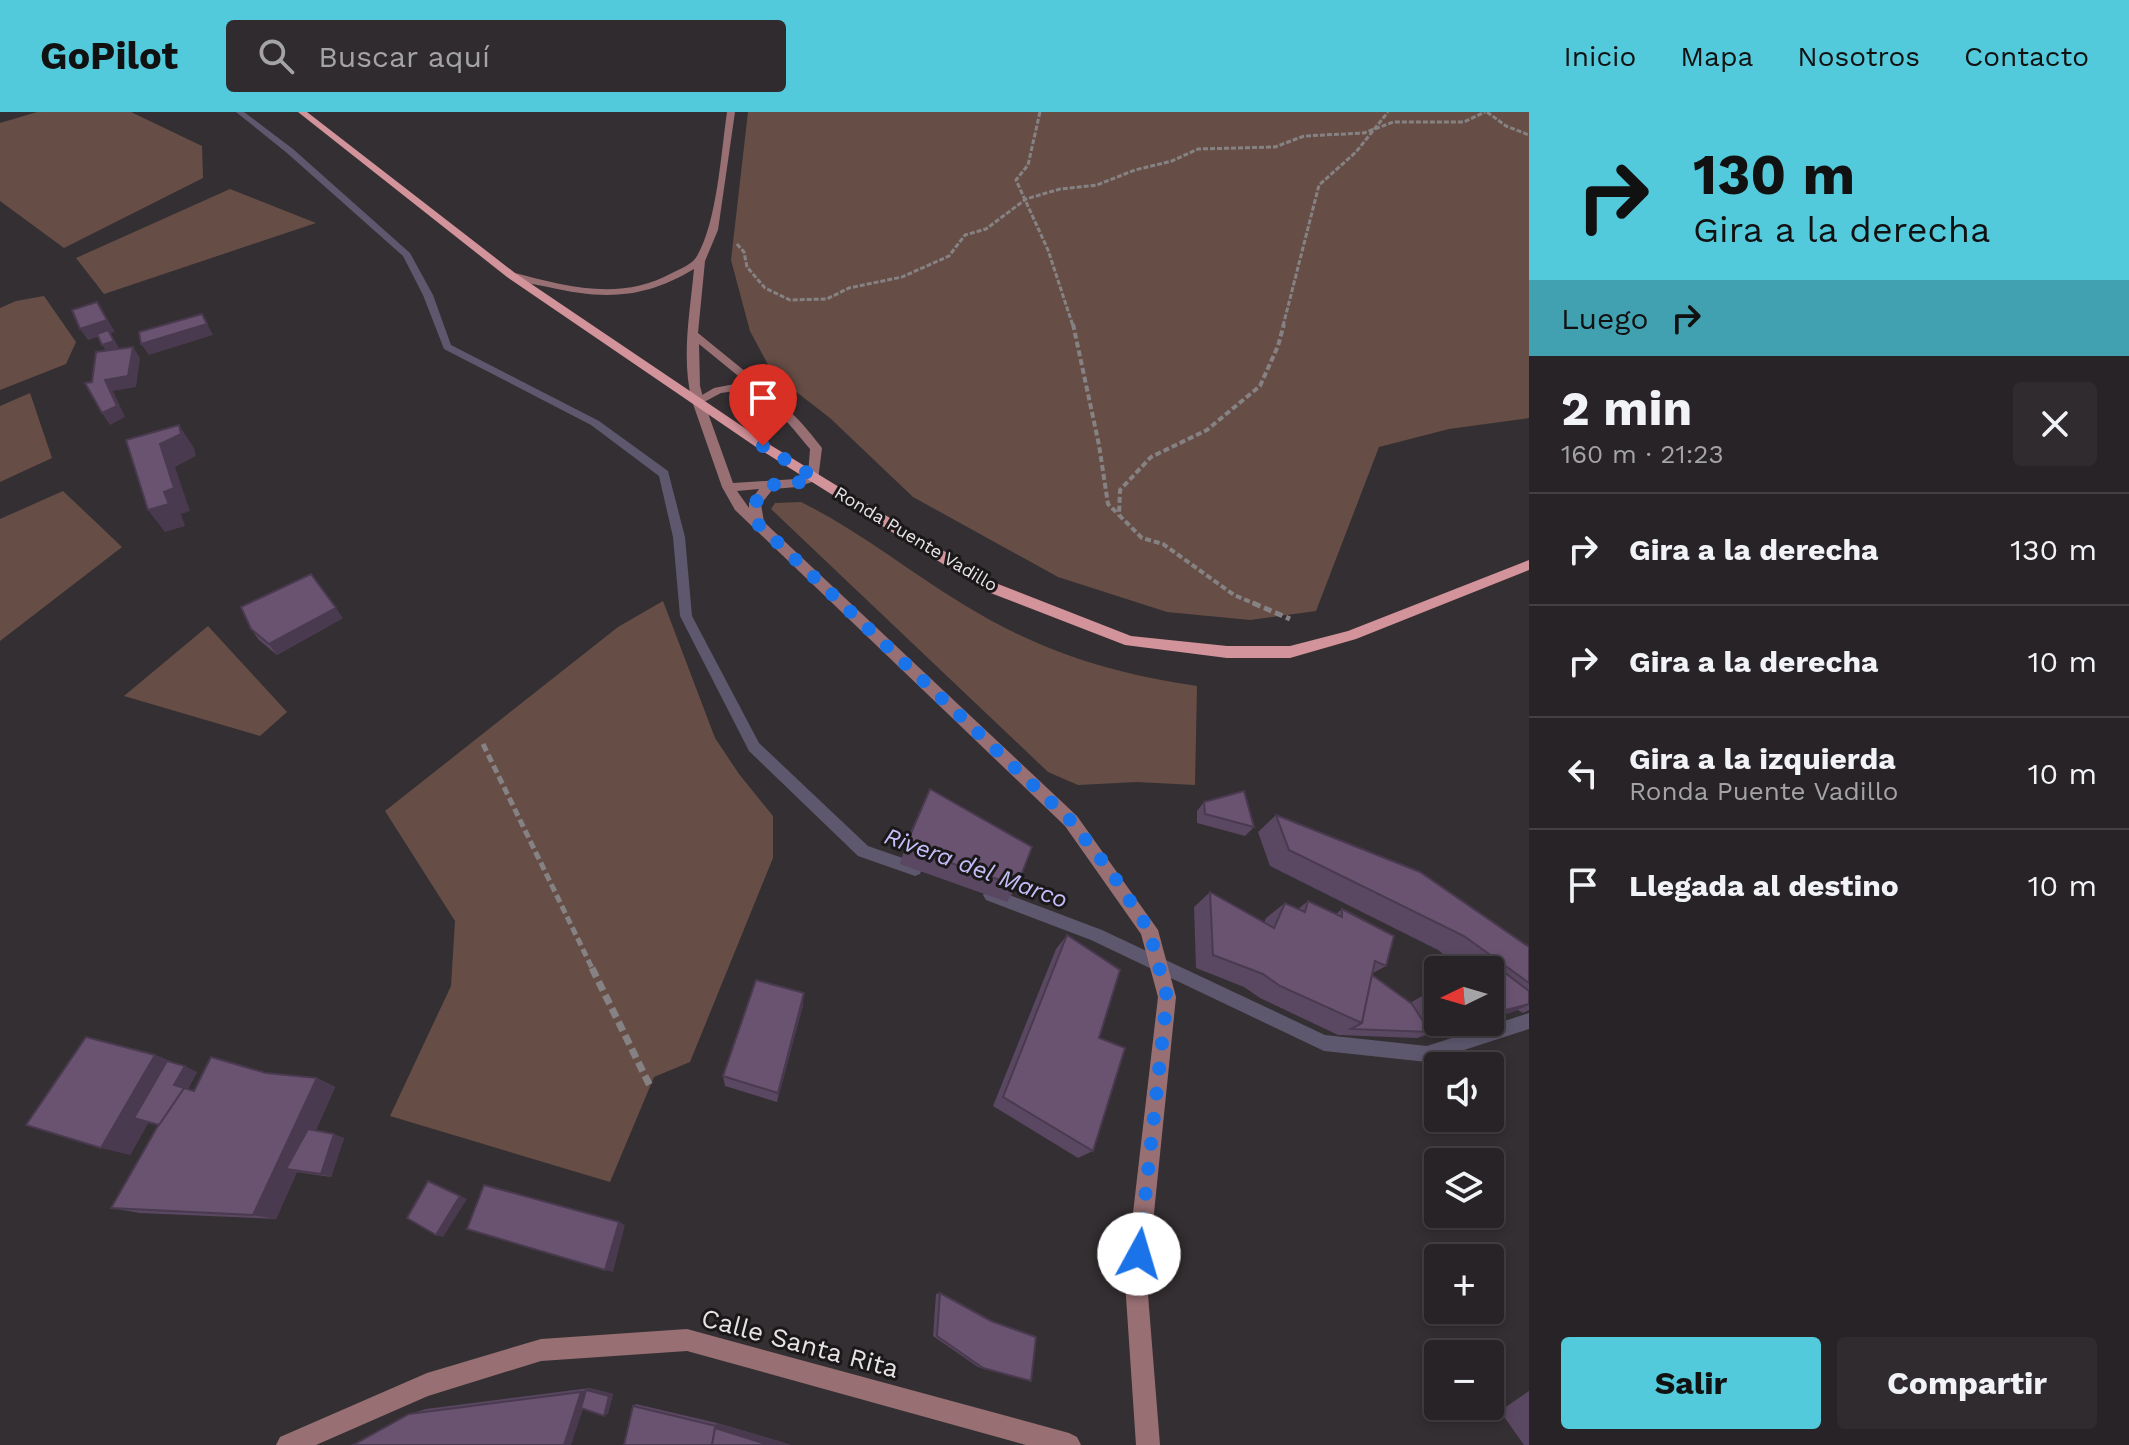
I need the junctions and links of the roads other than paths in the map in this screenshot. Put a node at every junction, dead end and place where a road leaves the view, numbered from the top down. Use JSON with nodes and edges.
{"nodes":[{"id":1,"x":302,"y":112,"type":"edge"},
{"id":2,"x":731,"y":112,"type":"edge"},
{"id":3,"x":700,"y":261,"type":"junction"},
{"id":4,"x":511,"y":275,"type":"junction"},
{"id":5,"x":693,"y":334,"type":"junction"},
{"id":6,"x":768,"y":395,"type":"junction"},
{"id":7,"x":698,"y":401,"type":"junction"},
{"id":8,"x":814,"y":477,"type":"junction"},
{"id":9,"x":769,"y":485,"type":"junction"},
{"id":10,"x":728,"y":487,"type":"junction"},
{"id":11,"x":758,"y":524,"type":"junction"},
{"id":12,"x":1529,"y":565,"type":"edge"},
{"id":13,"x":288,"y":1445,"type":"edge"},
{"id":14,"x":1069,"y":1445,"type":"edge"},
{"id":15,"x":1148,"y":1445,"type":"edge"}],
"edges":[{"from":1,"to":4,"type":"main road","name":"Ronda Puente Vadillo"},
{"from":2,"to":3,"type":"street"},
{"from":3,"to":4,"type":"street"},
{"from":3,"to":5,"type":"street"},
{"from":4,"to":7,"type":"main road","name":"Ronda Puente Vadillo"},
{"from":5,"to":6,"type":"street"},
{"from":5,"to":7,"type":"street"},
{"from":6,"to":7,"type":"street"},
{"from":6,"to":8,"type":"street"},
{"from":7,"to":8,"type":"main road","name":"Ronda Puente Vadillo"},
{"from":7,"to":10,"type":"street"},
{"from":8,"to":9,"type":"street"},
{"from":8,"to":12,"type":"main road","name":"Ronda Puente Vadillo"},
{"from":9,"to":10,"type":"street"},
{"from":9,"to":11,"type":"street"},
{"from":10,"to":11,"type":"street"},
{"from":11,"to":15,"type":"street"},
{"from":13,"to":14,"type":"street","name":"Calle Santa Rita"}]}
